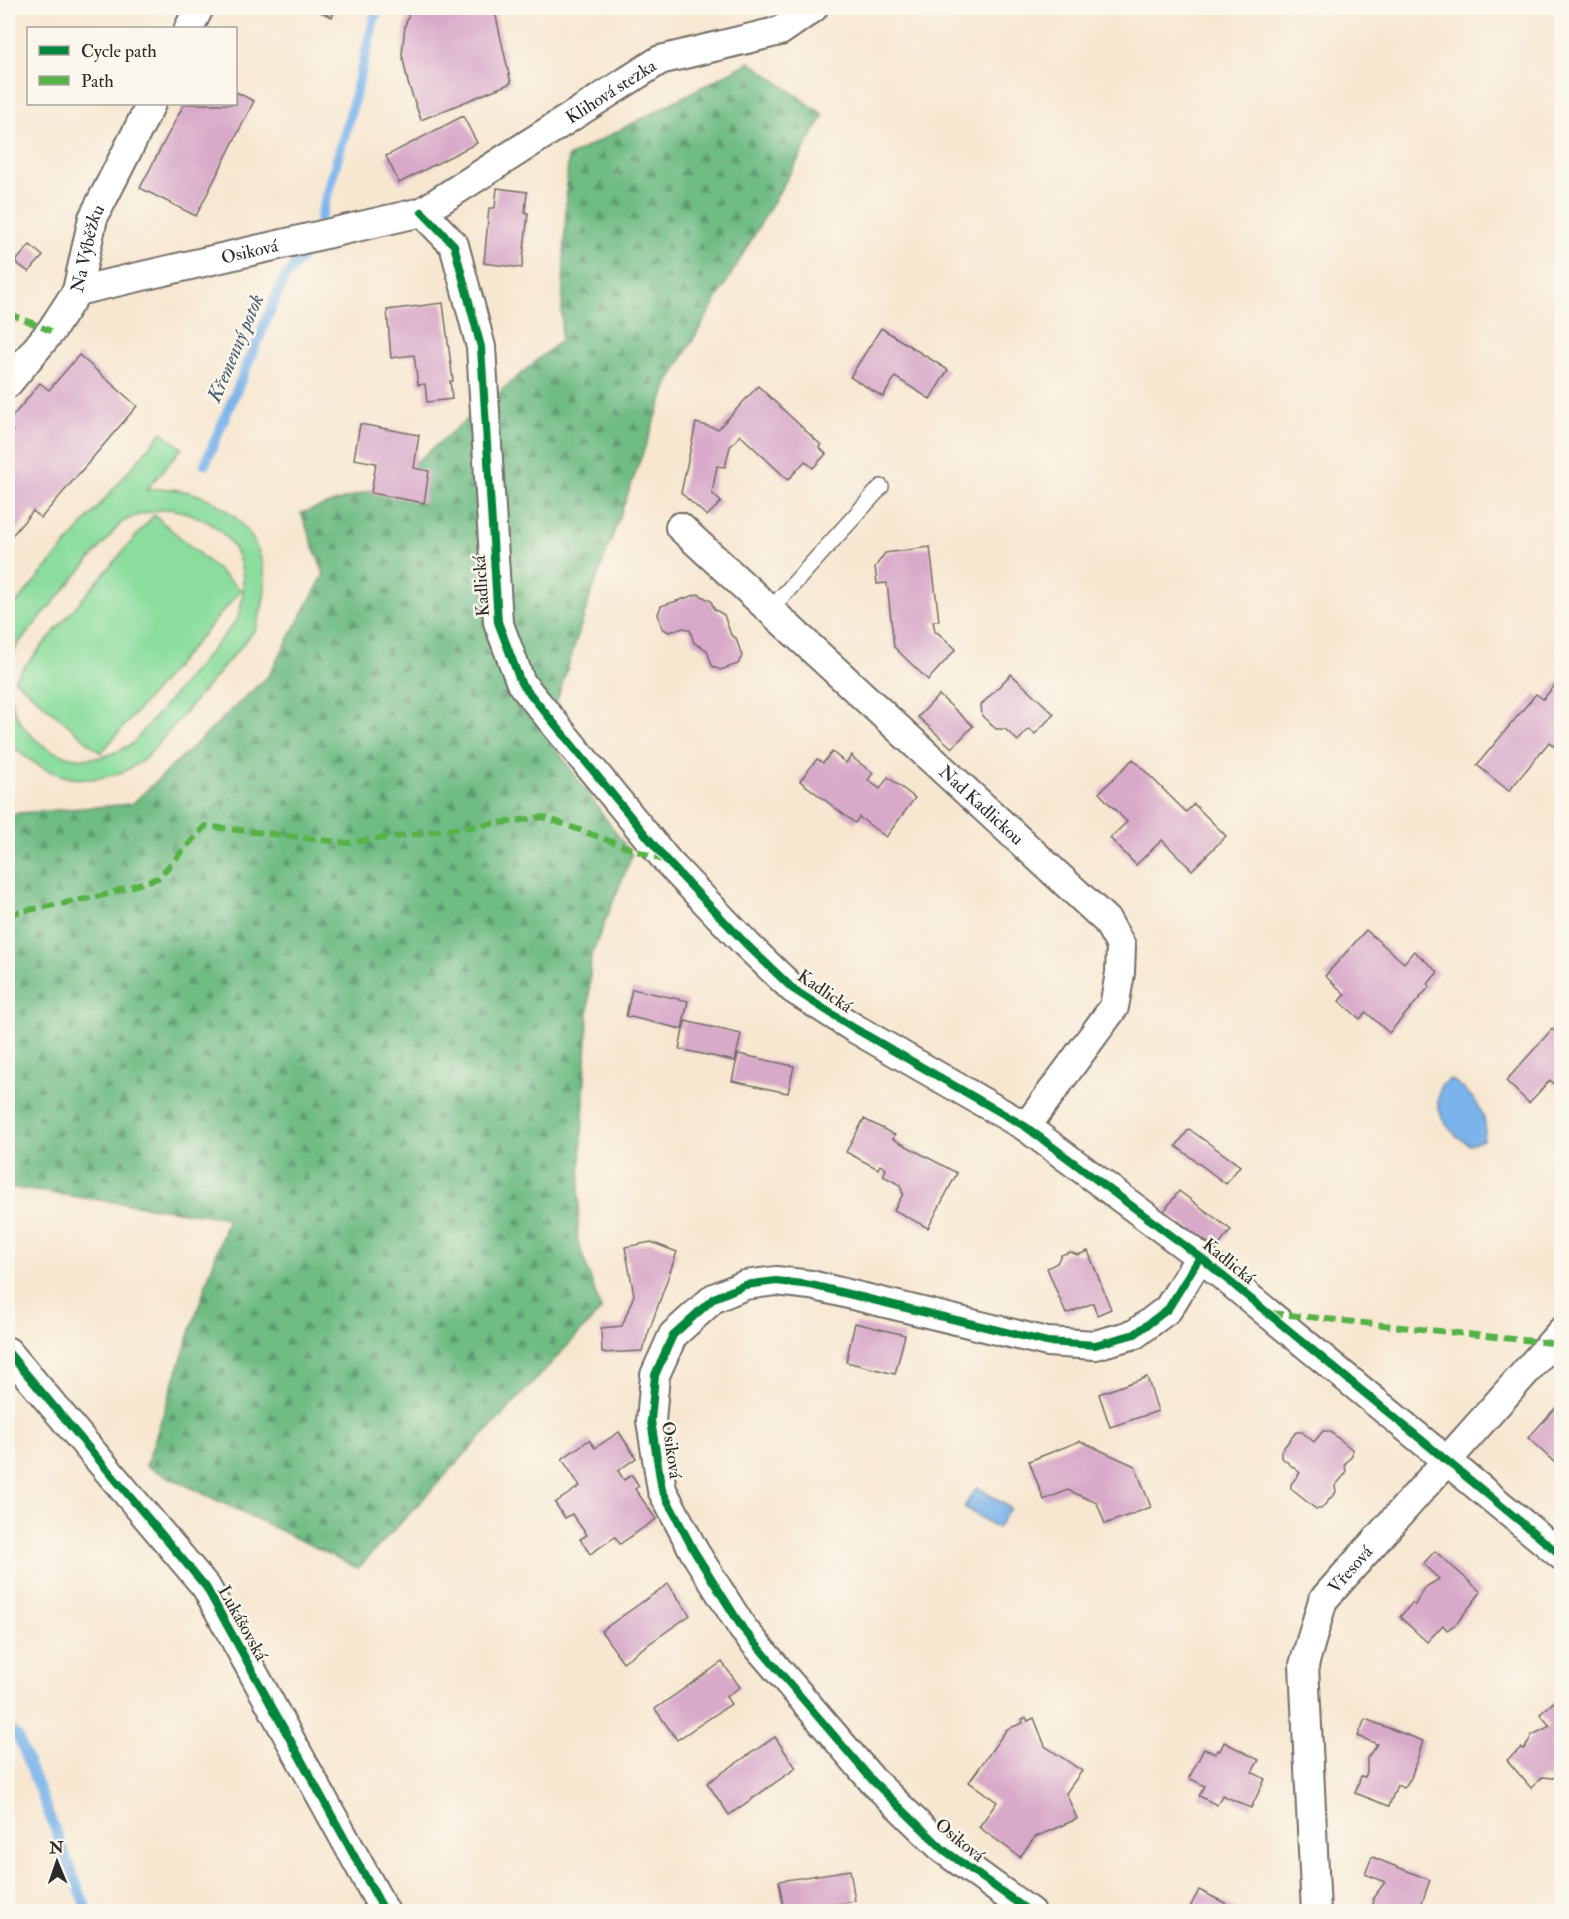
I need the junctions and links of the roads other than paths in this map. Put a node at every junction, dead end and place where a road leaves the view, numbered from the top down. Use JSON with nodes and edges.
{"nodes":[{"id":1,"x":199,"y":8,"type":"edge"},
{"id":2,"x":813,"y":8,"type":"edge"},
{"id":3,"x":190,"y":27,"type":"edge"},
{"id":4,"x":150,"y":105,"type":"edge"},
{"id":5,"x":422,"y":212,"type":"junction"},
{"id":6,"x":77,"y":291,"type":"junction"},
{"id":7,"x":8,"y":383,"type":"edge"},
{"id":8,"x":881,"y":487,"type":"dead end"},
{"id":9,"x":680,"y":527,"type":"dead end"},
{"id":10,"x":770,"y":610,"type":"junction"},
{"id":11,"x":1026,"y":1127,"type":"junction"},
{"id":12,"x":1200,"y":1257,"type":"junction"},
{"id":13,"x":1562,"y":1331,"type":"edge"},
{"id":14,"x":8,"y":1352,"type":"edge"},
{"id":15,"x":1448,"y":1461,"type":"junction"},
{"id":16,"x":1553,"y":1549,"type":"edge"},
{"id":17,"x":1562,"y":1570,"type":"edge"},
{"id":18,"x":385,"y":1911,"type":"edge"},
{"id":19,"x":1030,"y":1911,"type":"edge"},
{"id":20,"x":1316,"y":1911,"type":"edge"}],
"edges":[{"from":1,"to":3,"type":"street"},
{"from":2,"to":5,"type":"street","name":"Klihová stezka"},
{"from":4,"to":6,"type":"street","name":"Na Výběžku"},
{"from":5,"to":6,"type":"street","name":"Osiková"},
{"from":5,"to":11,"type":"street","name":"Kadlická"},
{"from":6,"to":7,"type":"street","name":"Na Výběžku"},
{"from":8,"to":10,"type":"lane"},
{"from":9,"to":10,"type":"street","name":"Nad Kadlickou"},
{"from":10,"to":11,"type":"street","name":"Nad Kadlickou"},
{"from":11,"to":12,"type":"street","name":"Kadlická"},
{"from":12,"to":15,"type":"street","name":"Kadlická"},
{"from":12,"to":19,"type":"street","name":"Osiková"},
{"from":13,"to":15,"type":"street","name":"Vřesová"},
{"from":14,"to":18,"type":"street","name":"Lukášovská"},
{"from":15,"to":16,"type":"street","name":"Kadlická"},
{"from":15,"to":20,"type":"street","name":"Vřesová"},
{"from":16,"to":17,"type":"street"}]}
